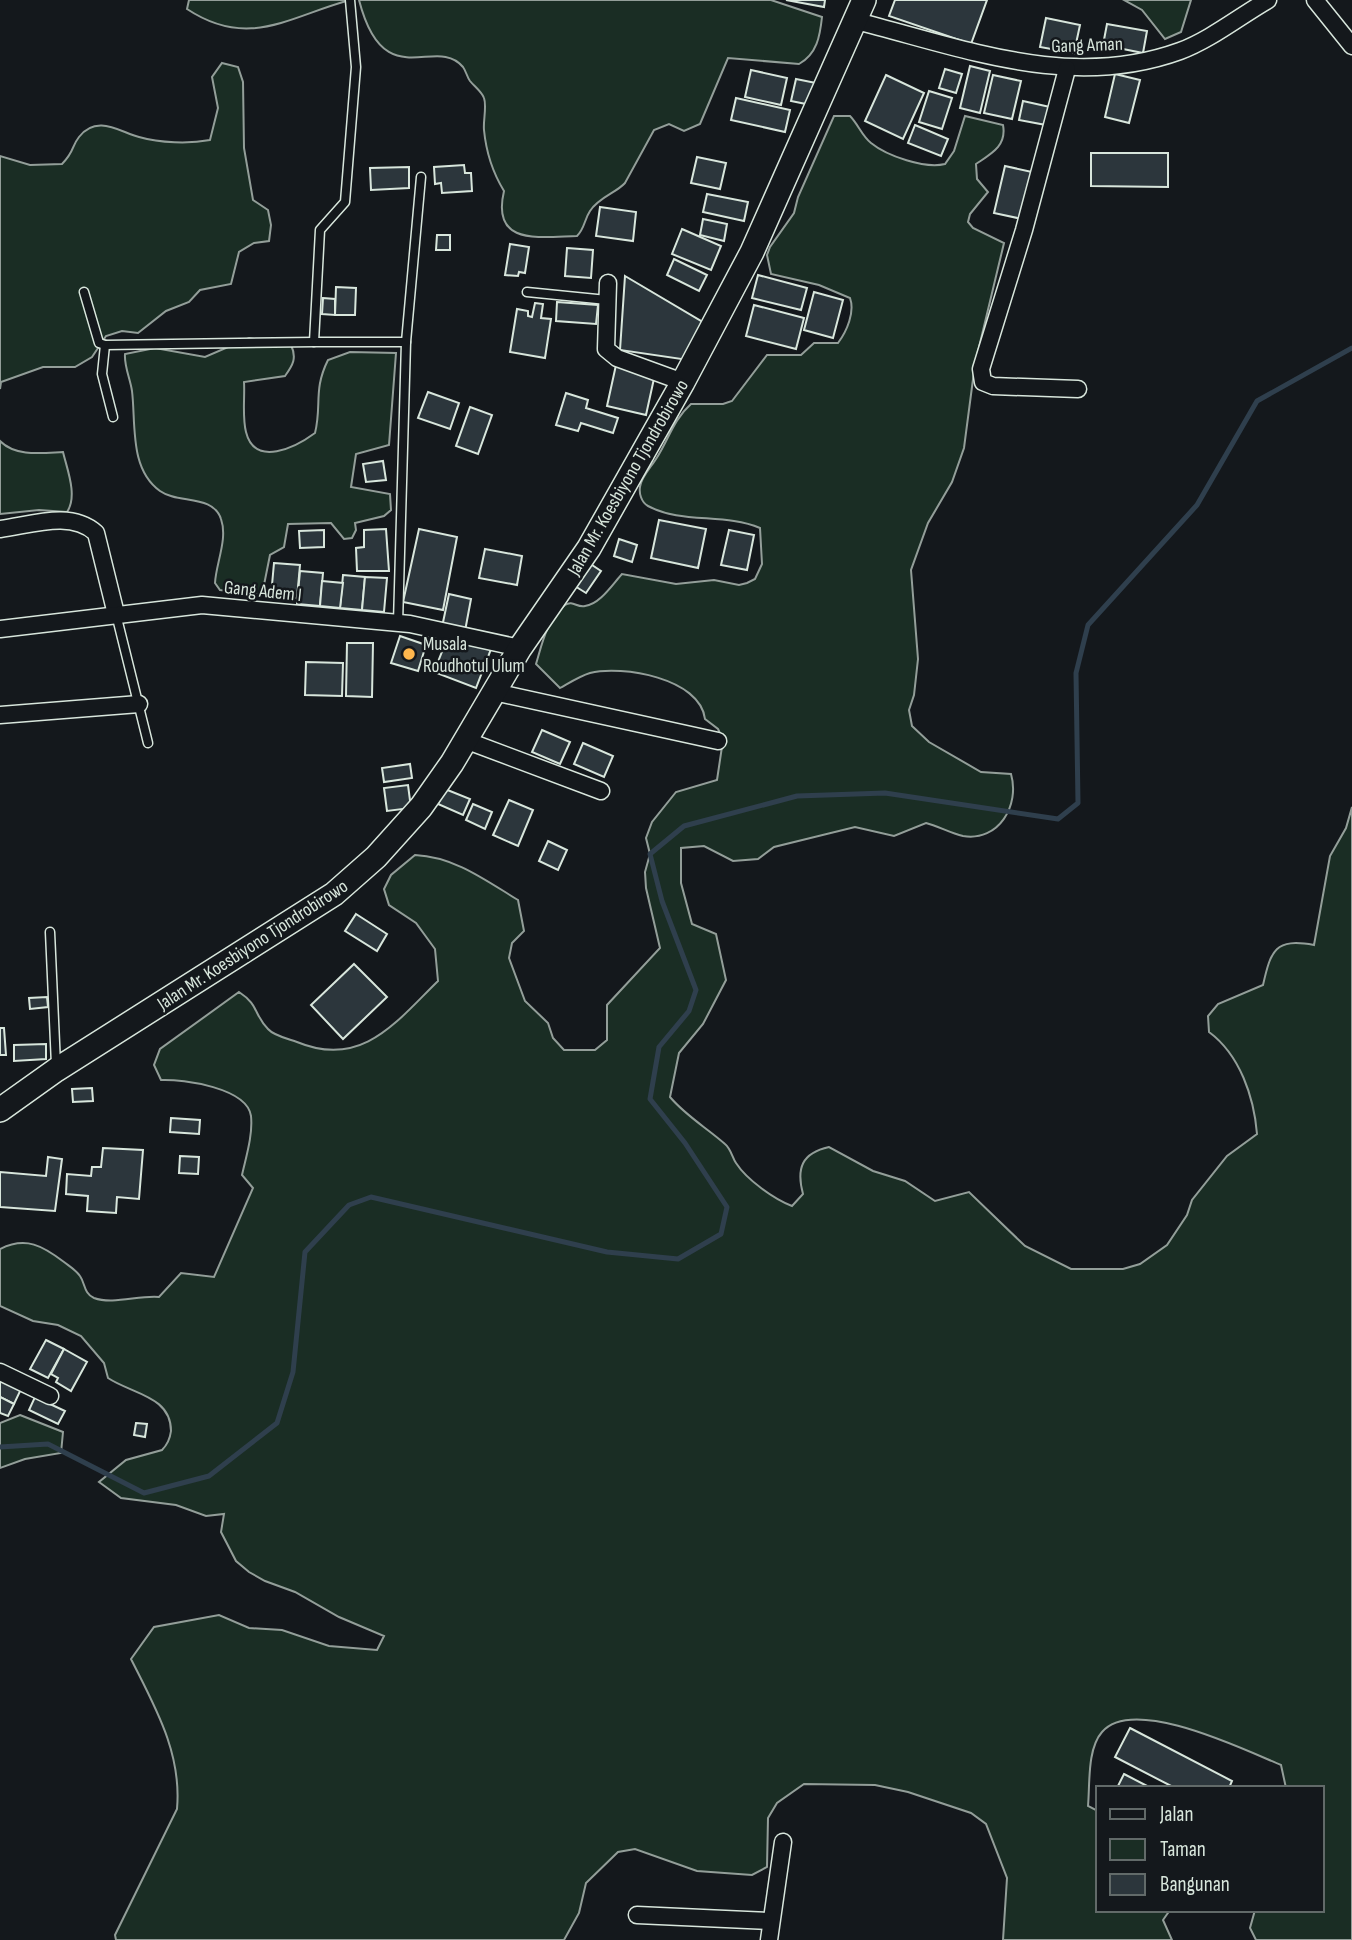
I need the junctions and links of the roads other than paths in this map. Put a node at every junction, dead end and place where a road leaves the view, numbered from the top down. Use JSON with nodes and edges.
{"nodes":[{"id":1,"x":350,"y":0,"type":"edge"},
{"id":2,"x":1268,"y":0,"type":"edge"},
{"id":3,"x":1315,"y":0,"type":"edge"},
{"id":4,"x":860,"y":10,"type":"edge"},
{"id":5,"x":1352,"y":46,"type":"edge"},
{"id":6,"x":1067,"y":69,"type":"junction"},
{"id":7,"x":421,"y":177,"type":"dead end"},
{"id":8,"x":608,"y":283,"type":"dead end"},
{"id":9,"x":84,"y":292,"type":"dead end"},
{"id":10,"x":527,"y":292,"type":"dead end"},
{"id":11,"x":607,"y":300,"type":"junction"},
{"id":12,"x":314,"y":342,"type":"junction"},
{"id":13,"x":406,"y":342,"type":"junction"},
{"id":14,"x":105,"y":345,"type":"junction"},
{"id":15,"x":683,"y":382,"type":"junction"},
{"id":16,"x":1078,"y":389,"type":"dead end"},
{"id":17,"x":113,"y":417,"type":"dead end"},
{"id":18,"x":0,"y":529,"type":"edge"},
{"id":19,"x":116,"y":614,"type":"junction"},
{"id":20,"x":398,"y":623,"type":"junction"},
{"id":21,"x":0,"y":629,"type":"edge"},
{"id":22,"x":520,"y":648,"type":"junction"},
{"id":23,"x":494,"y":692,"type":"junction"},
{"id":24,"x":139,"y":705,"type":"junction"},
{"id":25,"x":0,"y":715,"type":"edge"},
{"id":26,"x":465,"y":740,"type":"junction"},
{"id":27,"x":718,"y":741,"type":"dead end"},
{"id":28,"x":148,"y":743,"type":"dead end"},
{"id":29,"x":601,"y":791,"type":"dead end"},
{"id":30,"x":50,"y":932,"type":"dead end"},
{"id":31,"x":56,"y":1070,"type":"junction"},
{"id":32,"x":0,"y":1110,"type":"edge"},
{"id":33,"x":0,"y":1372,"type":"edge"},
{"id":34,"x":50,"y":1396,"type":"dead end"},
{"id":35,"x":783,"y":1842,"type":"dead end"},
{"id":36,"x":637,"y":1915,"type":"dead end"},
{"id":37,"x":769,"y":1921,"type":"junction"},
{"id":38,"x":769,"y":1940,"type":"edge"}],
"edges":[{"from":1,"to":12,"type":"lane"},
{"from":2,"to":6,"type":"street","name":"Gang Aman"},
{"from":3,"to":5,"type":"street"},
{"from":4,"to":6,"type":"street","name":"Gang Aman"},
{"from":4,"to":15,"type":"main road","name":"Jalan Mr. Koesbiyono Tjondrobirowo"},
{"from":6,"to":16,"type":"street"},
{"from":7,"to":13,"type":"lane"},
{"from":8,"to":11,"type":"street"},
{"from":9,"to":14,"type":"lane"},
{"from":10,"to":11,"type":"lane"},
{"from":11,"to":15,"type":"street"},
{"from":12,"to":13,"type":"lane"},
{"from":12,"to":14,"type":"lane"},
{"from":13,"to":20,"type":"lane"},
{"from":14,"to":17,"type":"lane"},
{"from":15,"to":22,"type":"main road","name":"Jalan Mr. Koesbiyono Tjondrobirowo"},
{"from":18,"to":19,"type":"street"},
{"from":19,"to":20,"type":"street","name":"Gang Adem I"},
{"from":19,"to":21,"type":"street","name":"Gang Adem I"},
{"from":19,"to":24,"type":"lane"},
{"from":20,"to":22,"type":"street","name":"Gang Adem I"},
{"from":22,"to":23,"type":"main road","name":"Jalan Mr. Koesbiyono Tjondrobirowo"},
{"from":23,"to":26,"type":"main road","name":"Jalan Mr. Koesbiyono Tjondrobirowo"},
{"from":23,"to":27,"type":"street"},
{"from":24,"to":25,"type":"street"},
{"from":24,"to":28,"type":"lane"},
{"from":26,"to":29,"type":"street"},
{"from":26,"to":31,"type":"main road","name":"Jalan Mr. Koesbiyono Tjondrobirowo"},
{"from":30,"to":31,"type":"lane"},
{"from":31,"to":32,"type":"main road","name":"Jalan Mr. Koesbiyono Tjondrobirowo"},
{"from":33,"to":34,"type":"street"},
{"from":35,"to":37,"type":"street"},
{"from":36,"to":37,"type":"street"},
{"from":37,"to":38,"type":"street"}]}
